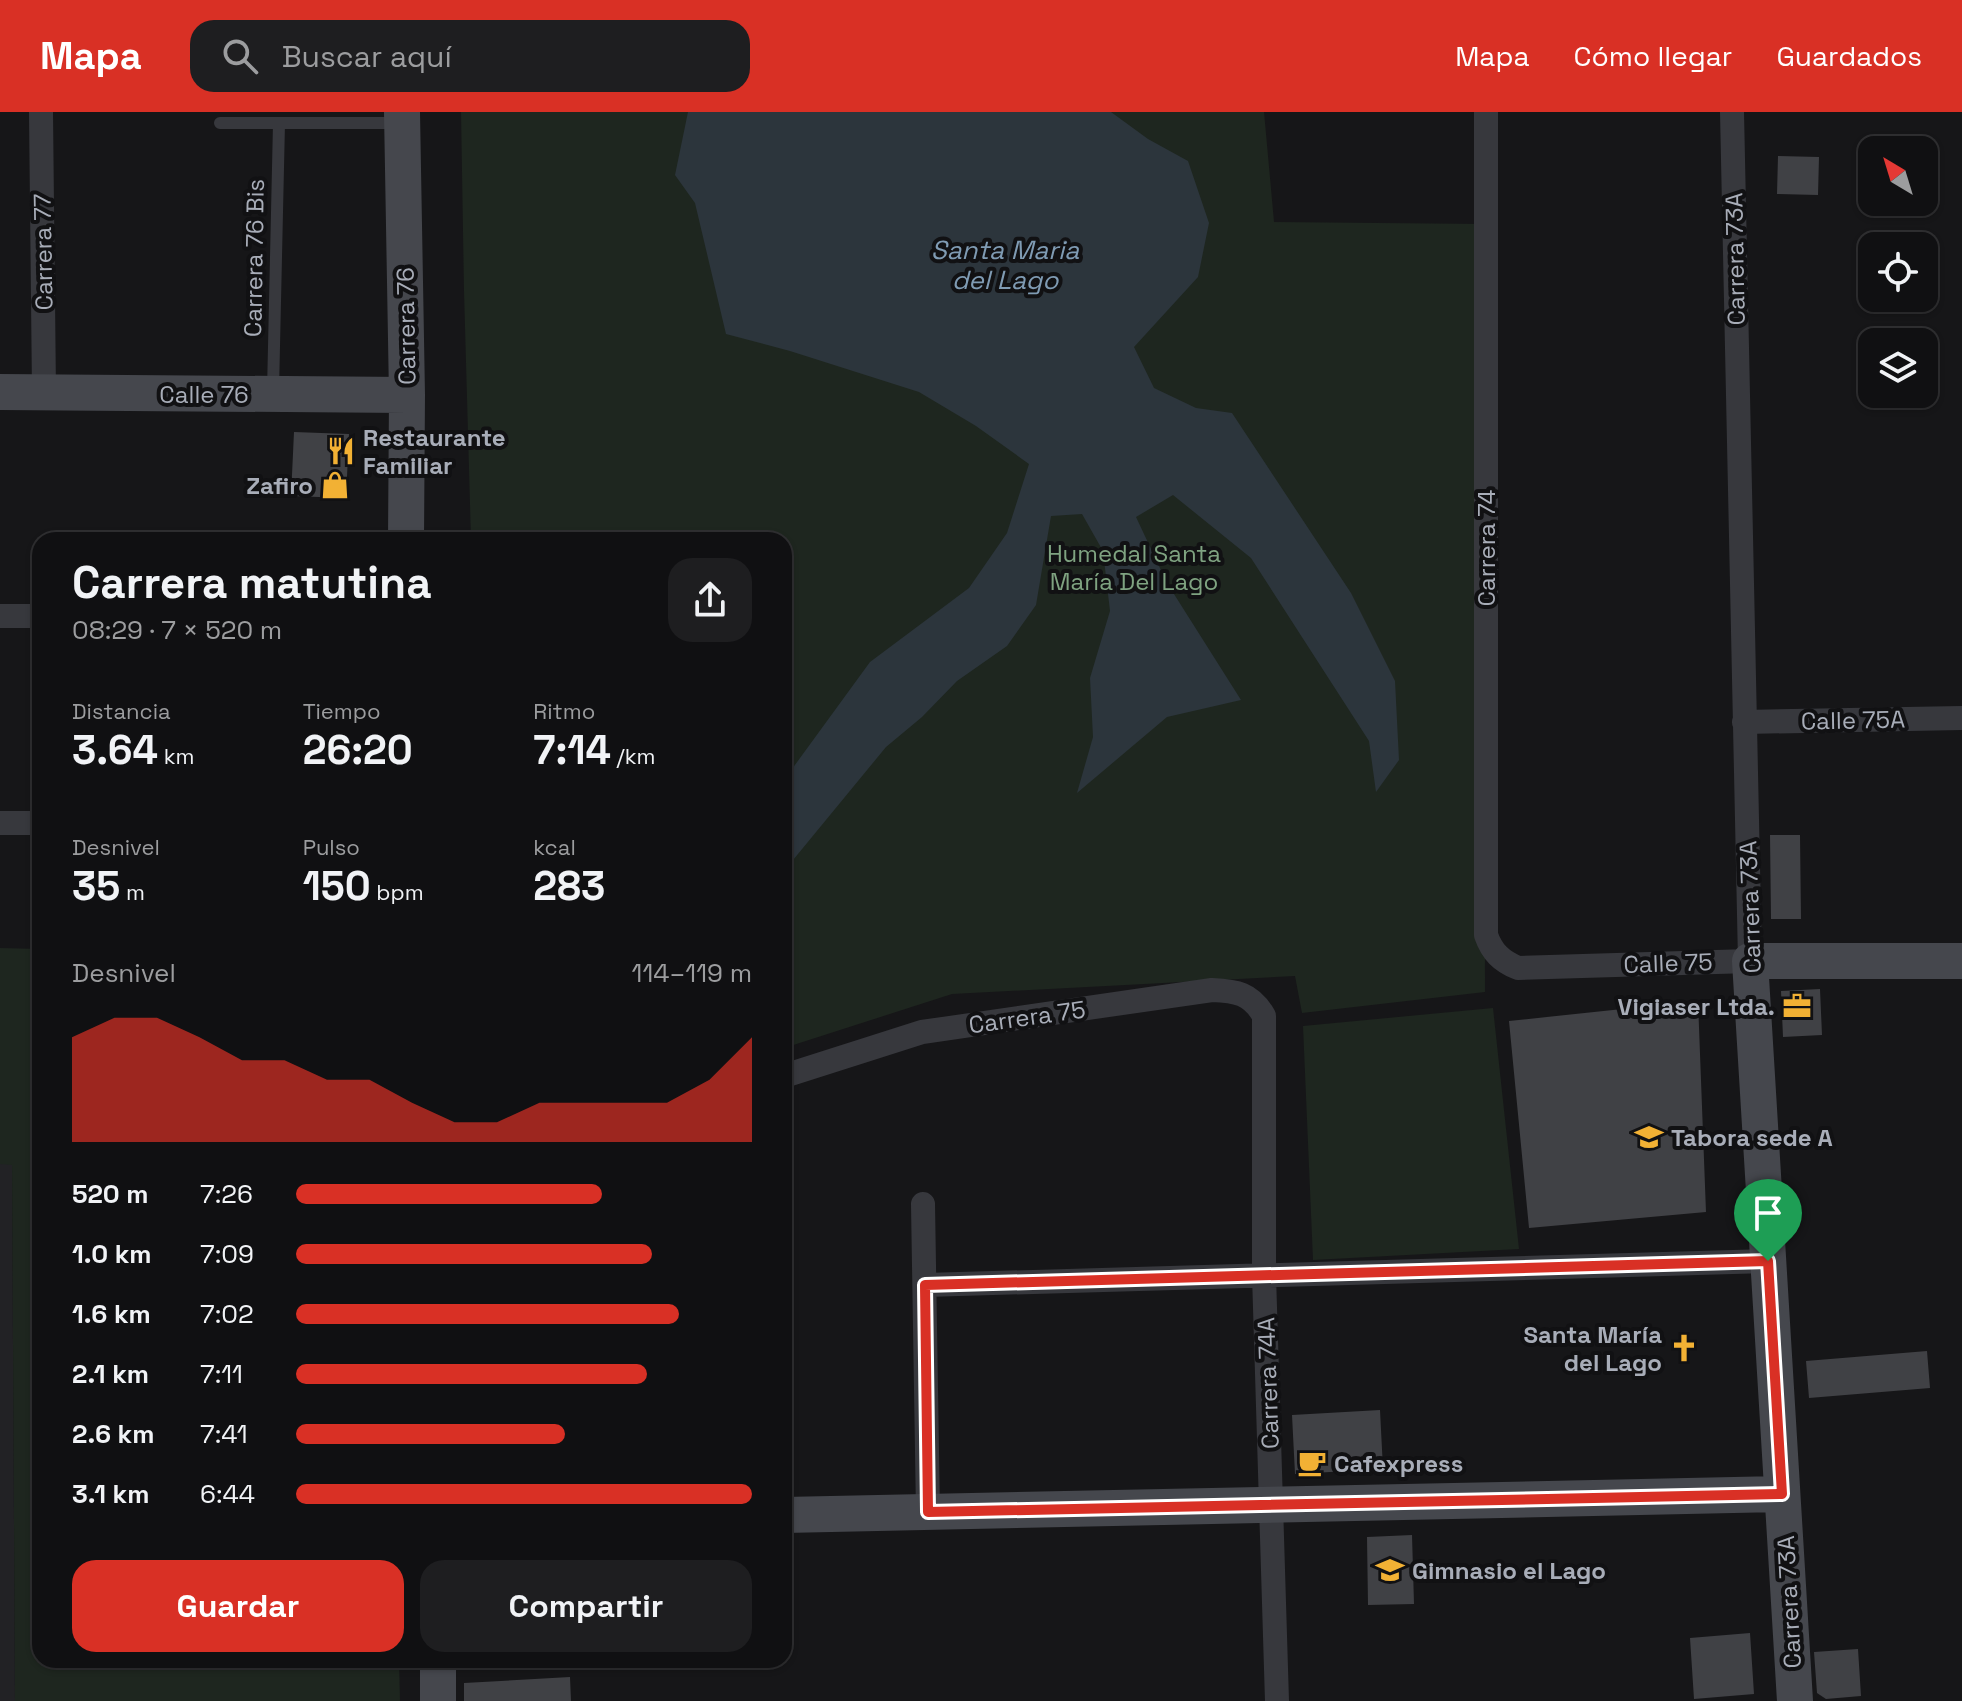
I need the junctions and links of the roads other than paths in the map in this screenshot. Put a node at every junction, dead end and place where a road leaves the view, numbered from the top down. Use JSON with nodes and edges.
{"nodes":[{"id":1,"x":41,"y":112,"type":"edge"},
{"id":2,"x":1486,"y":112,"type":"edge"},
{"id":3,"x":1732,"y":112,"type":"edge"},
{"id":4,"x":402,"y":118,"type":"edge"},
{"id":5,"x":220,"y":123,"type":"dead end"},
{"id":6,"x":279,"y":123,"type":"junction"},
{"id":7,"x":0,"y":392,"type":"edge"},
{"id":8,"x":44,"y":392,"type":"junction"},
{"id":9,"x":273,"y":394,"type":"junction"},
{"id":10,"x":407,"y":395,"type":"junction"},
{"id":11,"x":406,"y":532,"type":"edge"},
{"id":12,"x":0,"y":616,"type":"edge"},
{"id":13,"x":32,"y":616,"type":"edge"},
{"id":14,"x":1962,"y":718,"type":"edge"},
{"id":15,"x":1744,"y":722,"type":"junction"},
{"id":16,"x":0,"y":823,"type":"edge"},
{"id":17,"x":32,"y":823,"type":"edge"},
{"id":18,"x":1750,"y":961,"type":"junction"},
{"id":19,"x":1962,"y":961,"type":"edge"},
{"id":20,"x":1518,"y":968,"type":"joint"},
{"id":21,"x":1264,"y":1016,"type":"joint"},
{"id":22,"x":792,"y":1073,"type":"edge"},
{"id":23,"x":923,"y":1204,"type":"dead end"},
{"id":24,"x":1768,"y":1261,"type":"junction"},
{"id":25,"x":1264,"y":1275,"type":"junction"},
{"id":26,"x":925,"y":1285,"type":"junction"},
{"id":27,"x":1782,"y":1494,"type":"junction"},
{"id":28,"x":1272,"y":1505,"type":"junction"},
{"id":29,"x":928,"y":1512,"type":"junction"},
{"id":30,"x":792,"y":1515,"type":"edge"},
{"id":31,"x":438,"y":1668,"type":"edge"},
{"id":32,"x":438,"y":1701,"type":"edge"},
{"id":33,"x":1277,"y":1701,"type":"edge"},
{"id":34,"x":1795,"y":1701,"type":"edge"}],
"edges":[{"from":1,"to":8,"type":"street","name":"Carrera 77"},
{"from":2,"to":20,"type":"street","name":"Carrera 74"},
{"from":3,"to":15,"type":"street","name":"Carrera 73A"},
{"from":4,"to":6,"type":"lane"},
{"from":4,"to":10,"type":"street","name":"Carrera 76"},
{"from":5,"to":6,"type":"lane"},
{"from":6,"to":9,"type":"lane","name":"Carrera 76 Bis"},
{"from":7,"to":8,"type":"street","name":"Calle 76"},
{"from":8,"to":9,"type":"street","name":"Calle 76"},
{"from":9,"to":10,"type":"street","name":"Calle 76"},
{"from":10,"to":11,"type":"street","name":"Carrera 76"},
{"from":12,"to":13,"type":"street"},
{"from":14,"to":15,"type":"street","name":"Calle 75A"},
{"from":15,"to":18,"type":"street","name":"Carrera 73A"},
{"from":16,"to":17,"type":"street"},
{"from":18,"to":19,"type":"street","name":"Calle 75"},
{"from":18,"to":20,"type":"street","name":"Calle 75"},
{"from":18,"to":24,"type":"street","name":"Carrera 73A"},
{"from":21,"to":22,"type":"street","name":"Carrera 75"},
{"from":21,"to":25,"type":"street","name":"Carrera 74A"},
{"from":23,"to":26,"type":"street"},
{"from":24,"to":25,"type":"street"},
{"from":24,"to":27,"type":"street","name":"Carrera 73A"},
{"from":25,"to":26,"type":"street"},
{"from":25,"to":28,"type":"street","name":"Carrera 74A"},
{"from":26,"to":29,"type":"street"},
{"from":27,"to":28,"type":"street"},
{"from":27,"to":34,"type":"street","name":"Carrera 73A"},
{"from":28,"to":29,"type":"street"},
{"from":28,"to":33,"type":"street","name":"Carrera 74A"},
{"from":29,"to":30,"type":"street"},
{"from":31,"to":32,"type":"street"}]}
